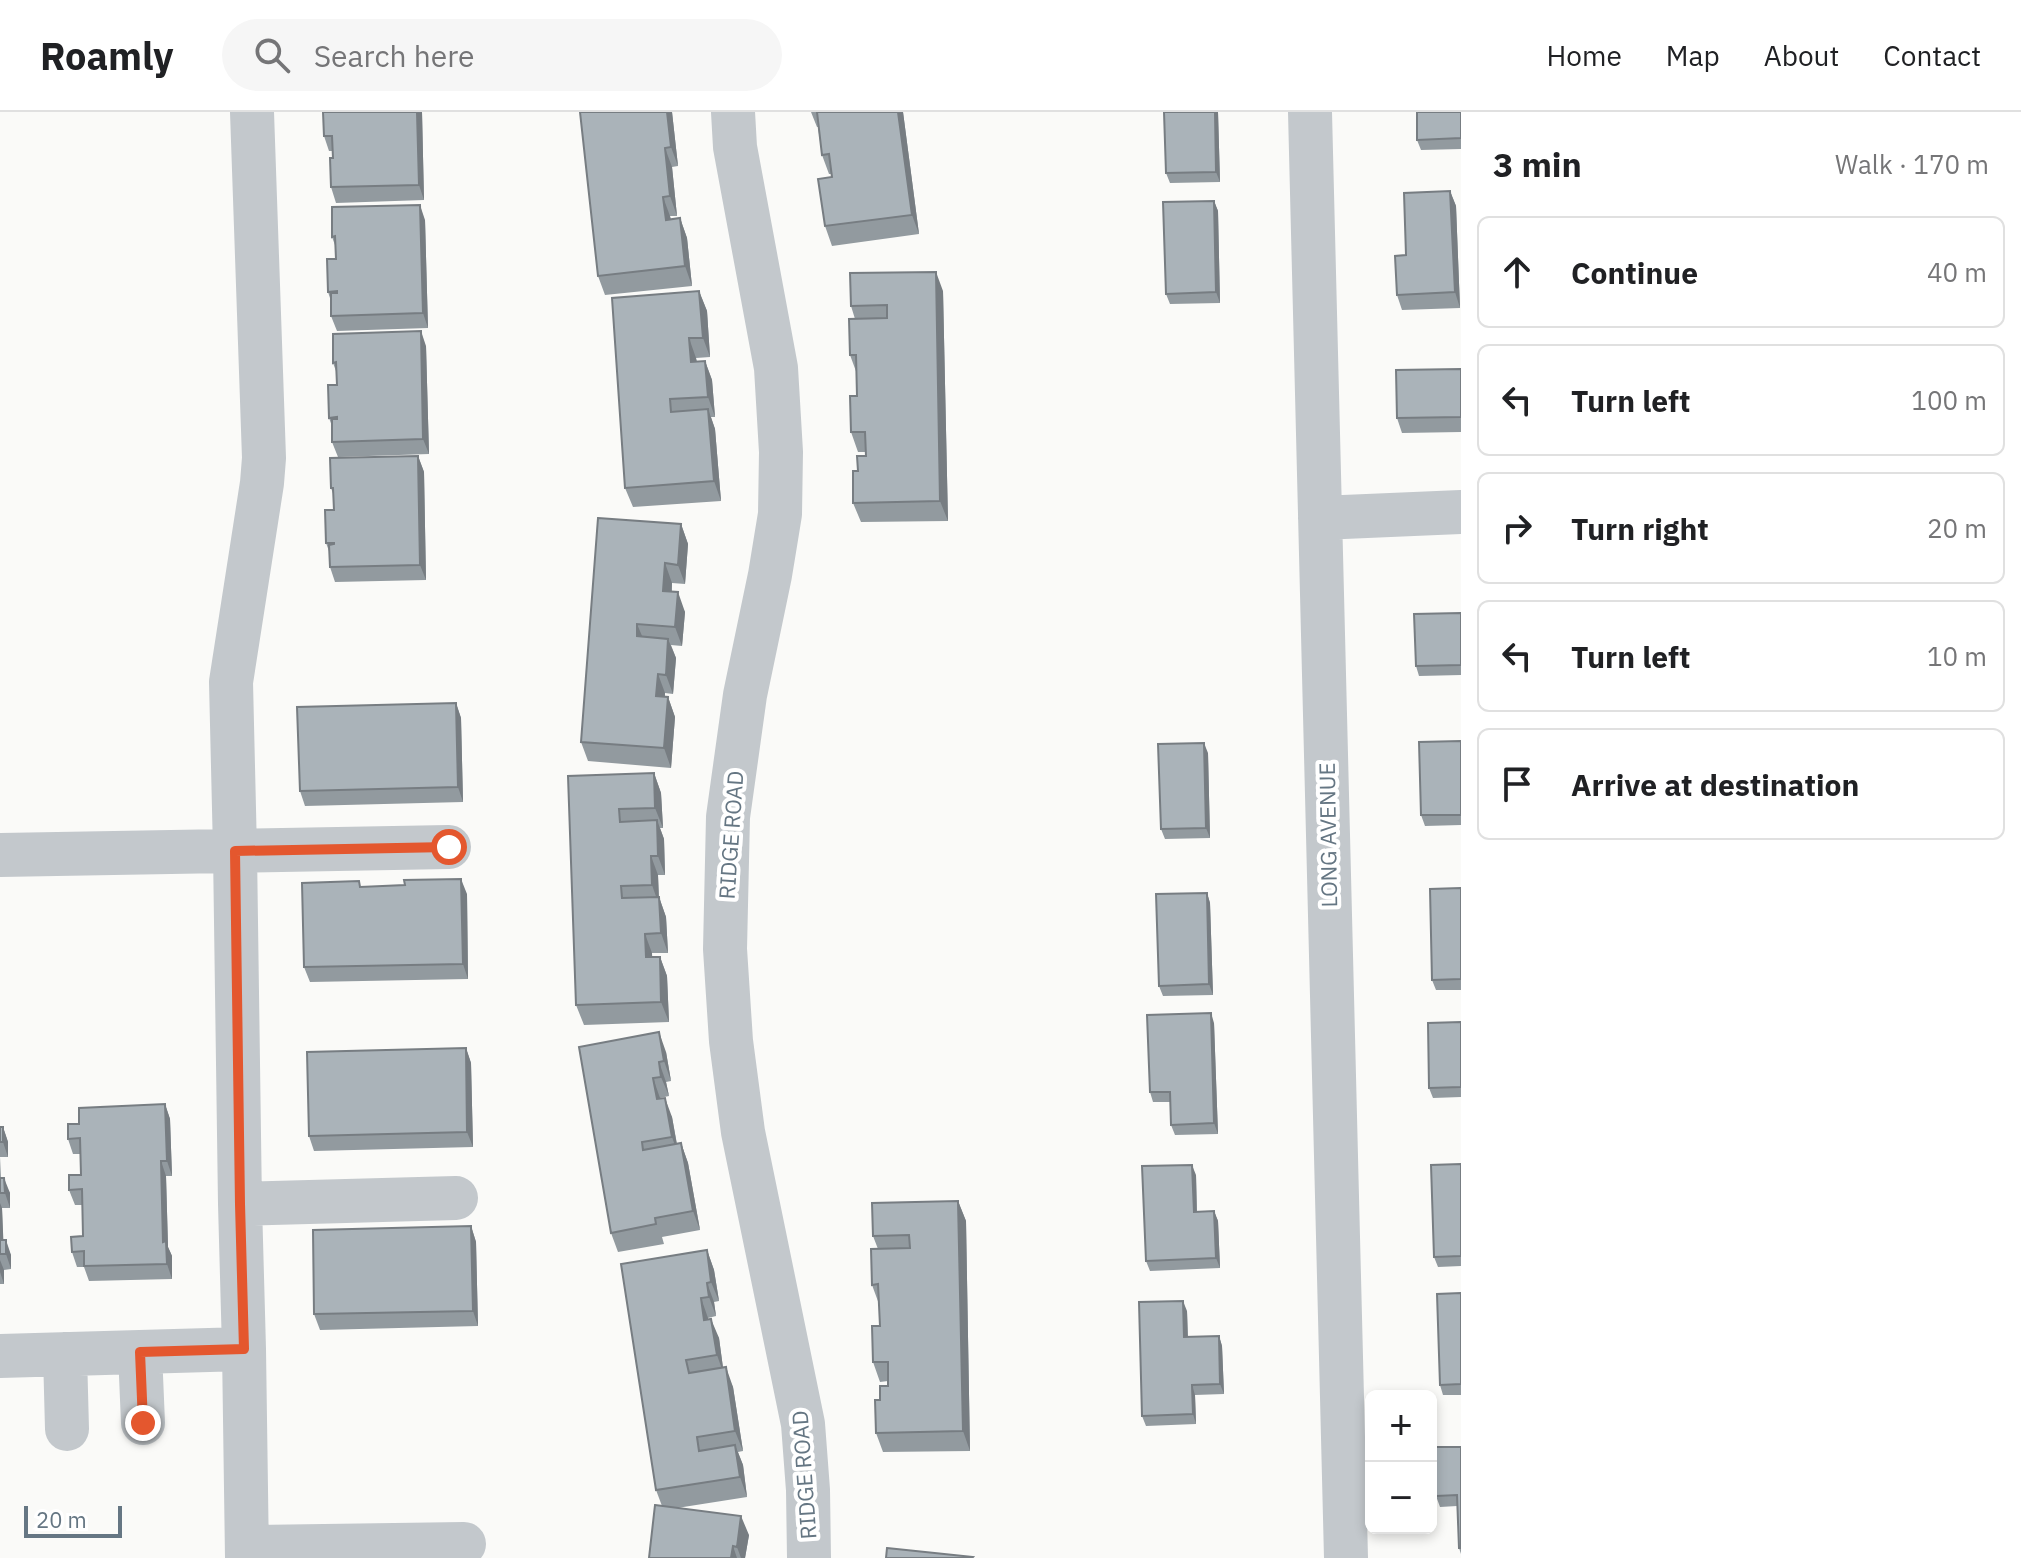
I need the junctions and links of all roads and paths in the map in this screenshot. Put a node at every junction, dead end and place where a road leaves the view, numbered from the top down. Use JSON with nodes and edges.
{"nodes":[{"id":1,"x":252,"y":112,"type":"edge"},
{"id":2,"x":733,"y":112,"type":"edge"},
{"id":3,"x":1310,"y":112,"type":"edge"},
{"id":4,"x":1461,"y":512,"type":"edge"},
{"id":5,"x":1320,"y":518,"type":"junction"},
{"id":6,"x":449,"y":847,"type":"dead end"},
{"id":7,"x":235,"y":851,"type":"junction"},
{"id":8,"x":0,"y":855,"type":"edge"},
{"id":9,"x":456,"y":1198,"type":"dead end"},
{"id":10,"x":240,"y":1204,"type":"junction"},
{"id":11,"x":244,"y":1349,"type":"junction"},
{"id":12,"x":140,"y":1352,"type":"junction"},
{"id":13,"x":65,"y":1354,"type":"junction"},
{"id":14,"x":0,"y":1356,"type":"edge"},
{"id":15,"x":143,"y":1423,"type":"dead end"},
{"id":16,"x":67,"y":1429,"type":"dead end"},
{"id":17,"x":464,"y":1544,"type":"dead end"},
{"id":18,"x":247,"y":1553,"type":"edge"},
{"id":19,"x":809,"y":1558,"type":"edge"},
{"id":20,"x":1346,"y":1558,"type":"edge"}],
"edges":[{"from":1,"to":7,"type":"street"},
{"from":2,"to":19,"type":"street","name":"RIDGE ROAD"},
{"from":3,"to":5,"type":"street","name":"LONG AVENUE"},
{"from":4,"to":5,"type":"street"},
{"from":5,"to":20,"type":"street","name":"LONG AVENUE"},
{"from":6,"to":7,"type":"street"},
{"from":7,"to":8,"type":"street"},
{"from":7,"to":10,"type":"street"},
{"from":9,"to":10,"type":"street"},
{"from":10,"to":11,"type":"street"},
{"from":11,"to":12,"type":"street"},
{"from":11,"to":18,"type":"street"},
{"from":12,"to":13,"type":"street"},
{"from":12,"to":15,"type":"street"},
{"from":13,"to":14,"type":"street"},
{"from":13,"to":16,"type":"street"},
{"from":17,"to":18,"type":"street"}]}
